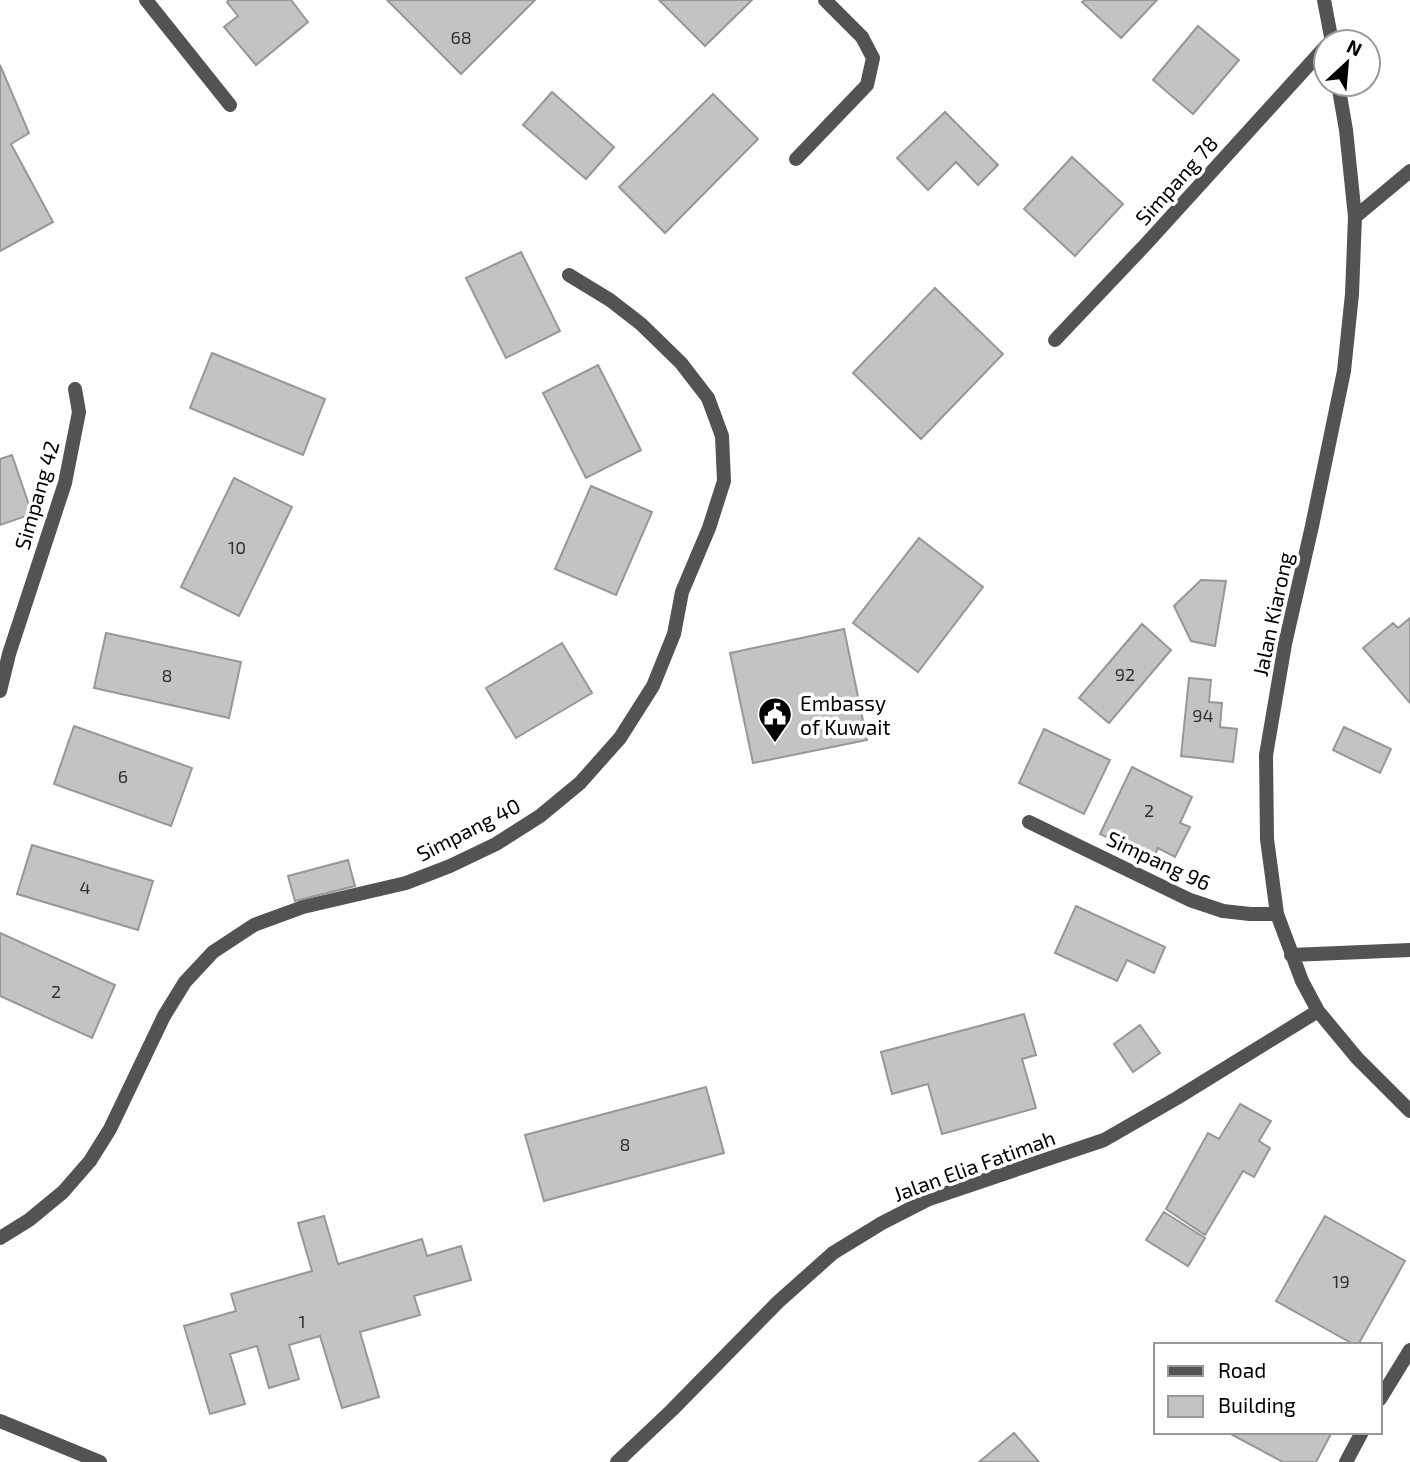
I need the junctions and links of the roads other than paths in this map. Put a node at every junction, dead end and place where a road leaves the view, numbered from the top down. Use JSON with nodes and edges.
{"nodes":[{"id":1,"x":146,"y":0,"type":"edge"},
{"id":2,"x":825,"y":0,"type":"edge"},
{"id":3,"x":1324,"y":0,"type":"edge"},
{"id":4,"x":1328,"y":28,"type":"edge"},
{"id":5,"x":1312,"y":62,"type":"edge"},
{"id":6,"x":1341,"y":98,"type":"edge"},
{"id":7,"x":230,"y":105,"type":"dead end"},
{"id":8,"x":796,"y":159,"type":"dead end"},
{"id":9,"x":1410,"y":171,"type":"edge"},
{"id":10,"x":1355,"y":216,"type":"junction"},
{"id":11,"x":569,"y":275,"type":"dead end"},
{"id":12,"x":1055,"y":340,"type":"dead end"},
{"id":13,"x":75,"y":389,"type":"dead end"},
{"id":14,"x":0,"y":691,"type":"edge"},
{"id":15,"x":1028,"y":822,"type":"dead end"},
{"id":16,"x":1277,"y":914,"type":"junction"},
{"id":17,"x":1410,"y":950,"type":"edge"},
{"id":18,"x":1291,"y":955,"type":"junction"},
{"id":19,"x":1318,"y":1011,"type":"junction"},
{"id":20,"x":1410,"y":1111,"type":"edge"},
{"id":21,"x":0,"y":1238,"type":"edge"},
{"id":22,"x":1410,"y":1350,"type":"edge"},
{"id":23,"x":1382,"y":1396,"type":"edge"},
{"id":24,"x":0,"y":1421,"type":"edge"},
{"id":25,"x":1361,"y":1434,"type":"edge"},
{"id":26,"x":100,"y":1462,"type":"edge"},
{"id":27,"x":617,"y":1462,"type":"edge"},
{"id":28,"x":1346,"y":1462,"type":"edge"}],
"edges":[{"from":1,"to":7,"type":"street"},
{"from":2,"to":8,"type":"street"},
{"from":3,"to":4,"type":"street"},
{"from":5,"to":12,"type":"street","name":"Simpang 78"},
{"from":6,"to":10,"type":"street","name":"Jalan Kiarong"},
{"from":9,"to":10,"type":"street"},
{"from":10,"to":16,"type":"street","name":"Jalan Kiarong"},
{"from":11,"to":21,"type":"street","name":"Simpang 40"},
{"from":13,"to":14,"type":"street","name":"Simpang 42"},
{"from":15,"to":16,"type":"street","name":"Simpang 96"},
{"from":16,"to":18,"type":"street","name":"Jalan Kiarong"},
{"from":17,"to":18,"type":"street"},
{"from":18,"to":19,"type":"street","name":"Jalan Kiarong"},
{"from":19,"to":20,"type":"street","name":"Jalan Kiarong"},
{"from":19,"to":27,"type":"street","name":"Jalan Elia Fatimah"},
{"from":22,"to":23,"type":"street"},
{"from":24,"to":26,"type":"street"},
{"from":25,"to":28,"type":"street"}]}
